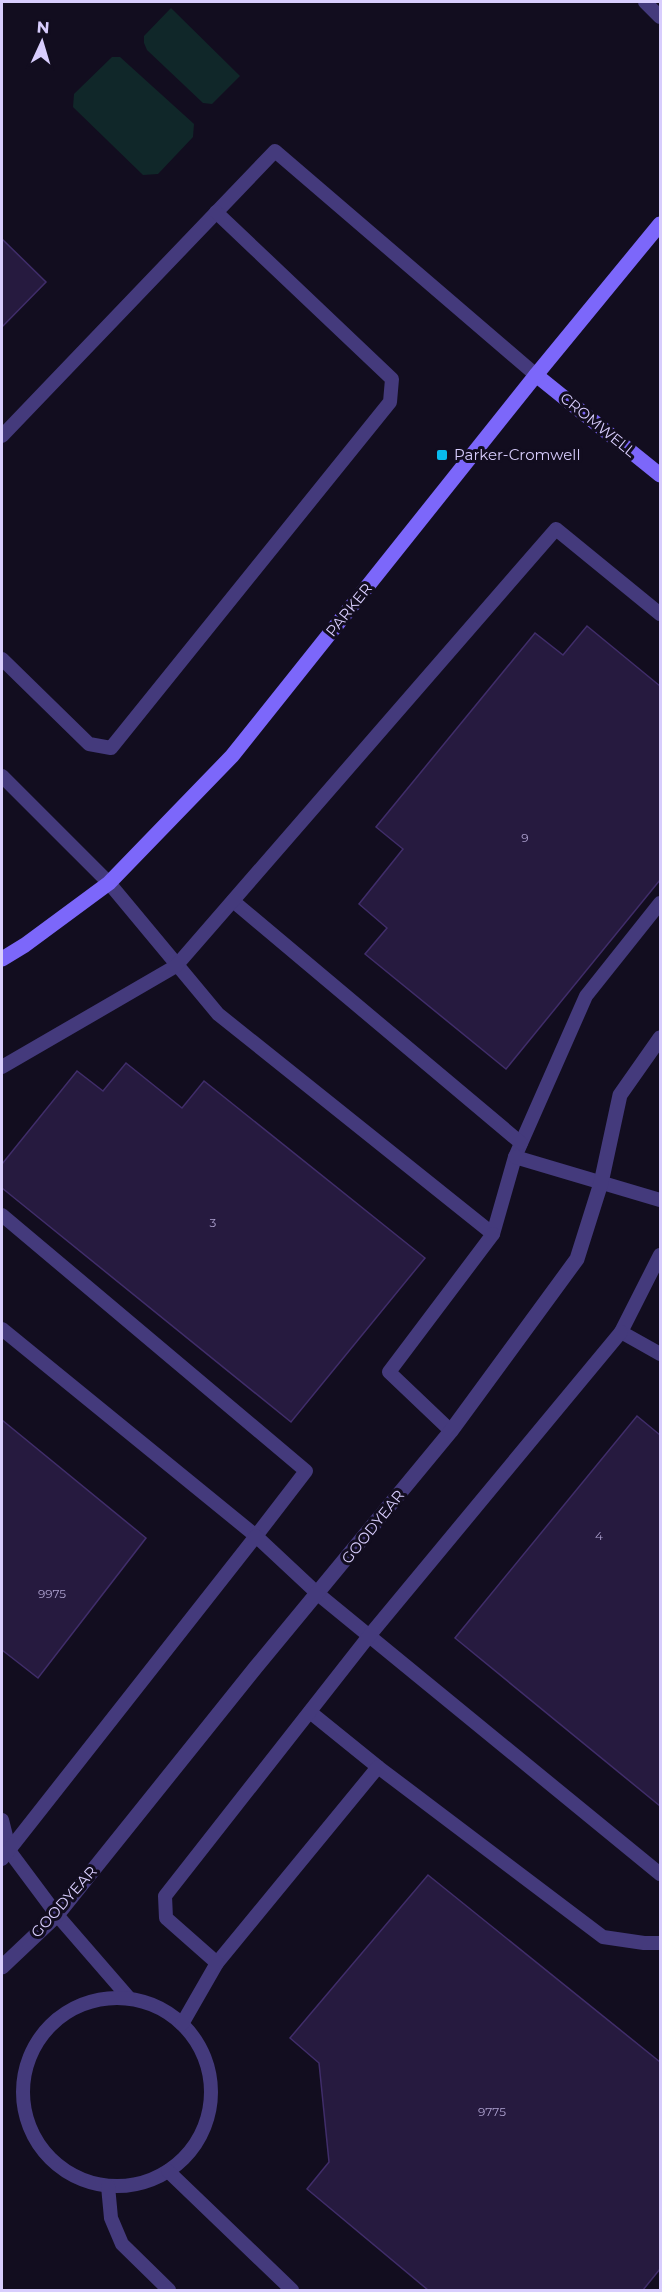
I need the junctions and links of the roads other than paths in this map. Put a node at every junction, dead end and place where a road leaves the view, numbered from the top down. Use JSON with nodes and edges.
{"nodes":[{"id":1,"x":645,"y":2,"type":"edge"},
{"id":2,"x":660,"y":17,"type":"edge"},
{"id":3,"x":216,"y":212,"type":"junction"},
{"id":4,"x":660,"y":224,"type":"edge"},
{"id":5,"x":536,"y":375,"type":"junction"},
{"id":6,"x":2,"y":436,"type":"edge"},
{"id":7,"x":660,"y":475,"type":"edge"},
{"id":8,"x":660,"y":614,"type":"edge"},
{"id":9,"x":2,"y":659,"type":"edge"},
{"id":10,"x":2,"y":776,"type":"edge"},
{"id":11,"x":109,"y":883,"type":"junction"},
{"id":12,"x":233,"y":901,"type":"junction"},
{"id":13,"x":660,"y":903,"type":"edge"},
{"id":14,"x":2,"y":958,"type":"edge"},
{"id":15,"x":176,"y":966,"type":"junction"},
{"id":16,"x":660,"y":1038,"type":"edge"},
{"id":17,"x":2,"y":1066,"type":"edge"},
{"id":18,"x":521,"y":1143,"type":"junction"},
{"id":19,"x":515,"y":1157,"type":"junction"},
{"id":20,"x":601,"y":1183,"type":"junction"},
{"id":21,"x":660,"y":1200,"type":"edge"},
{"id":22,"x":2,"y":1215,"type":"edge"},
{"id":23,"x":493,"y":1234,"type":"junction"},
{"id":24,"x":660,"y":1255,"type":"edge"},
{"id":25,"x":2,"y":1329,"type":"edge"},
{"id":26,"x":621,"y":1332,"type":"junction"},
{"id":27,"x":660,"y":1354,"type":"edge"},
{"id":28,"x":451,"y":1431,"type":"junction"},
{"id":29,"x":256,"y":1536,"type":"junction"},
{"id":30,"x":318,"y":1594,"type":"junction"},
{"id":31,"x":369,"y":1636,"type":"junction"},
{"id":32,"x":310,"y":1712,"type":"junction"},
{"id":33,"x":378,"y":1767,"type":"junction"},
{"id":34,"x":2,"y":1820,"type":"edge"},
{"id":35,"x":6,"y":1856,"type":"edge"},
{"id":36,"x":660,"y":1874,"type":"edge"},
{"id":37,"x":57,"y":1915,"type":"junction"},
{"id":38,"x":660,"y":1944,"type":"edge"},
{"id":39,"x":217,"y":1963,"type":"junction"},
{"id":40,"x":2,"y":1967,"type":"edge"},
{"id":41,"x":129,"y":1998,"type":"junction"},
{"id":42,"x":182,"y":2024,"type":"junction"},
{"id":43,"x":168,"y":2171,"type":"junction"},
{"id":44,"x":108,"y":2186,"type":"junction"},
{"id":45,"x":170,"y":2290,"type":"edge"},
{"id":46,"x":292,"y":2290,"type":"edge"}],
"edges":[{"from":1,"to":2,"type":"lane"},
{"from":3,"to":5,"type":"lane"},
{"from":3,"to":6,"type":"lane"},
{"from":3,"to":9,"type":"lane"},
{"from":4,"to":5,"type":"street","name":"PARKER"},
{"from":5,"to":7,"type":"street","name":"CROMWELL"},
{"from":5,"to":11,"type":"street","name":"PARKER"},
{"from":8,"to":12,"type":"lane"},
{"from":10,"to":11,"type":"lane"},
{"from":11,"to":14,"type":"street","name":"PARKER"},
{"from":11,"to":15,"type":"lane"},
{"from":12,"to":15,"type":"lane"},
{"from":12,"to":18,"type":"lane"},
{"from":13,"to":18,"type":"lane"},
{"from":15,"to":17,"type":"lane"},
{"from":15,"to":23,"type":"lane"},
{"from":16,"to":20,"type":"street","name":"GOODYEAR"},
{"from":18,"to":19,"type":"lane"},
{"from":19,"to":20,"type":"lane"},
{"from":19,"to":23,"type":"lane"},
{"from":20,"to":21,"type":"lane"},
{"from":20,"to":28,"type":"street","name":"GOODYEAR"},
{"from":22,"to":29,"type":"lane"},
{"from":23,"to":28,"type":"lane"},
{"from":24,"to":26,"type":"lane"},
{"from":25,"to":29,"type":"lane"},
{"from":26,"to":27,"type":"lane"},
{"from":26,"to":31,"type":"lane"},
{"from":28,"to":30,"type":"street","name":"GOODYEAR"},
{"from":29,"to":30,"type":"lane"},
{"from":29,"to":35,"type":"lane"},
{"from":30,"to":31,"type":"lane"},
{"from":30,"to":37,"type":"street","name":"GOODYEAR"},
{"from":31,"to":32,"type":"lane"},
{"from":31,"to":36,"type":"lane"},
{"from":32,"to":33,"type":"lane"},
{"from":32,"to":39,"type":"lane"},
{"from":33,"to":38,"type":"lane"},
{"from":33,"to":39,"type":"lane"},
{"from":34,"to":35,"type":"lane"},
{"from":35,"to":37,"type":"lane"},
{"from":37,"to":40,"type":"street","name":"GOODYEAR"},
{"from":37,"to":41,"type":"lane"},
{"from":39,"to":42,"type":"lane"},
{"from":41,"to":42,"type":"lane"},
{"from":41,"to":44,"type":"lane"},
{"from":42,"to":43,"type":"lane"},
{"from":43,"to":44,"type":"lane"},
{"from":43,"to":46,"type":"lane"},
{"from":44,"to":45,"type":"lane"}]}
